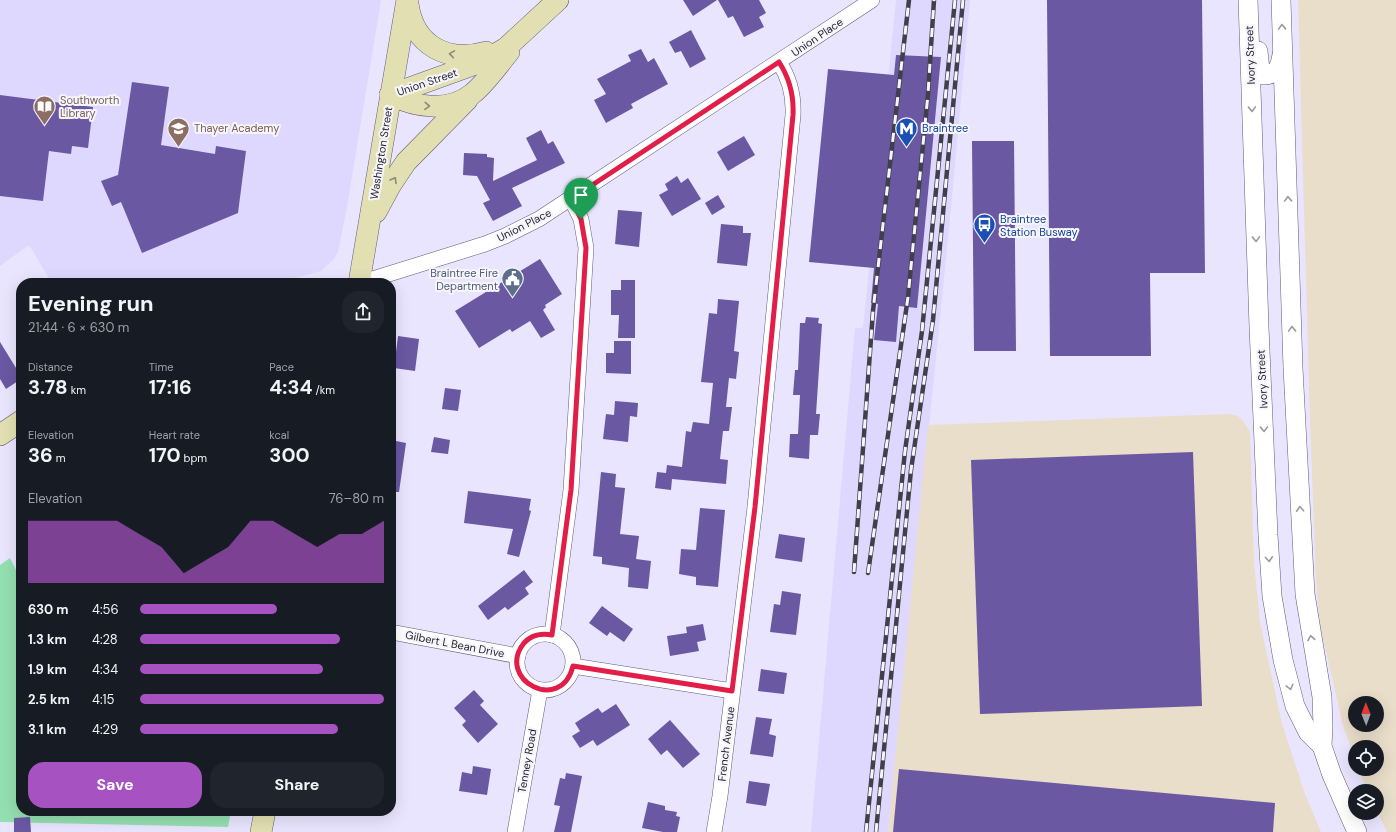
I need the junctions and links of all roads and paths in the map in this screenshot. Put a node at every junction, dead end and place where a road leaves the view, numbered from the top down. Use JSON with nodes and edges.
{"nodes":[{"id":1,"x":407,"y":0,"type":"edge"},
{"id":2,"x":558,"y":0,"type":"edge"},
{"id":3,"x":872,"y":0,"type":"edge"},
{"id":4,"x":1248,"y":0,"type":"edge"},
{"id":5,"x":1258,"y":0,"type":"edge"},
{"id":6,"x":1281,"y":0,"type":"edge"},
{"id":7,"x":537,"y":20,"type":"junction"},
{"id":8,"x":1283,"y":50,"type":"junction"},
{"id":9,"x":779,"y":62,"type":"junction"},
{"id":10,"x":390,"y":94,"type":"junction"},
{"id":11,"x":473,"y":94,"type":"junction"},
{"id":12,"x":571,"y":199,"type":"junction"},
{"id":13,"x":368,"y":226,"type":"junction"},
{"id":14,"x":361,"y":278,"type":"edge"},
{"id":15,"x":376,"y":278,"type":"edge"},
{"id":16,"x":16,"y":424,"type":"edge"},
{"id":17,"x":0,"y":434,"type":"edge"},
{"id":18,"x":396,"y":633,"type":"edge"},
{"id":19,"x":552,"y":635,"type":"junction"},
{"id":20,"x":518,"y":656,"type":"junction"},
{"id":21,"x":573,"y":666,"type":"junction"},
{"id":22,"x":540,"y":690,"type":"junction"},
{"id":23,"x":732,"y":691,"type":"junction"},
{"id":24,"x":1322,"y":746,"type":"junction"},
{"id":25,"x":264,"y":816,"type":"edge"},
{"id":26,"x":261,"y":832,"type":"edge"},
{"id":27,"x":515,"y":832,"type":"edge"},
{"id":28,"x":714,"y":832,"type":"edge"},
{"id":29,"x":1357,"y":832,"type":"edge"}],
"edges":[{"from":7,"to":1,"type":"main road","one_way":true},
{"from":1,"to":10,"type":"main road","name":"Washington Street"},
{"from":2,"to":7,"type":"main road","name":"Union Street"},
{"from":3,"to":9,"type":"street","name":"Union Place"},
{"from":4,"to":24,"type":"street","name":"Ivory Street","one_way":true},
{"from":5,"to":8,"type":"street"},
{"from":8,"to":6,"type":"street","name":"Ivory Street","one_way":true},
{"from":7,"to":10,"type":"main road","name":"Union Street"},
{"from":7,"to":11,"type":"main road","name":"Union Street"},
{"from":24,"to":8,"type":"street","name":"Ivory Street","one_way":true},
{"from":9,"to":12,"type":"street","name":"Union Place"},
{"from":9,"to":23,"type":"street","name":"French Avenue"},
{"from":10,"to":11,"type":"main road","name":"Union Street","one_way":true},
{"from":10,"to":13,"type":"main road","name":"Washington Street"},
{"from":13,"to":11,"type":"main road","one_way":true},
{"from":12,"to":15,"type":"street","name":"Union Place"},
{"from":12,"to":19,"type":"street"},
{"from":13,"to":14,"type":"main road","name":"Washington Street"},
{"from":16,"to":17,"type":"main road"},
{"from":18,"to":20,"type":"street","name":"Gilbert L Bean Drive"},
{"from":19,"to":20,"type":"street"},
{"from":19,"to":21,"type":"street"},
{"from":20,"to":22,"type":"street"},
{"from":21,"to":22,"type":"street"},
{"from":21,"to":23,"type":"street"},
{"from":22,"to":27,"type":"street","name":"Tenney Road"},
{"from":23,"to":28,"type":"street","name":"French Avenue"},
{"from":24,"to":29,"type":"street","name":"Ivory Street"},
{"from":25,"to":26,"type":"main road"}]}
